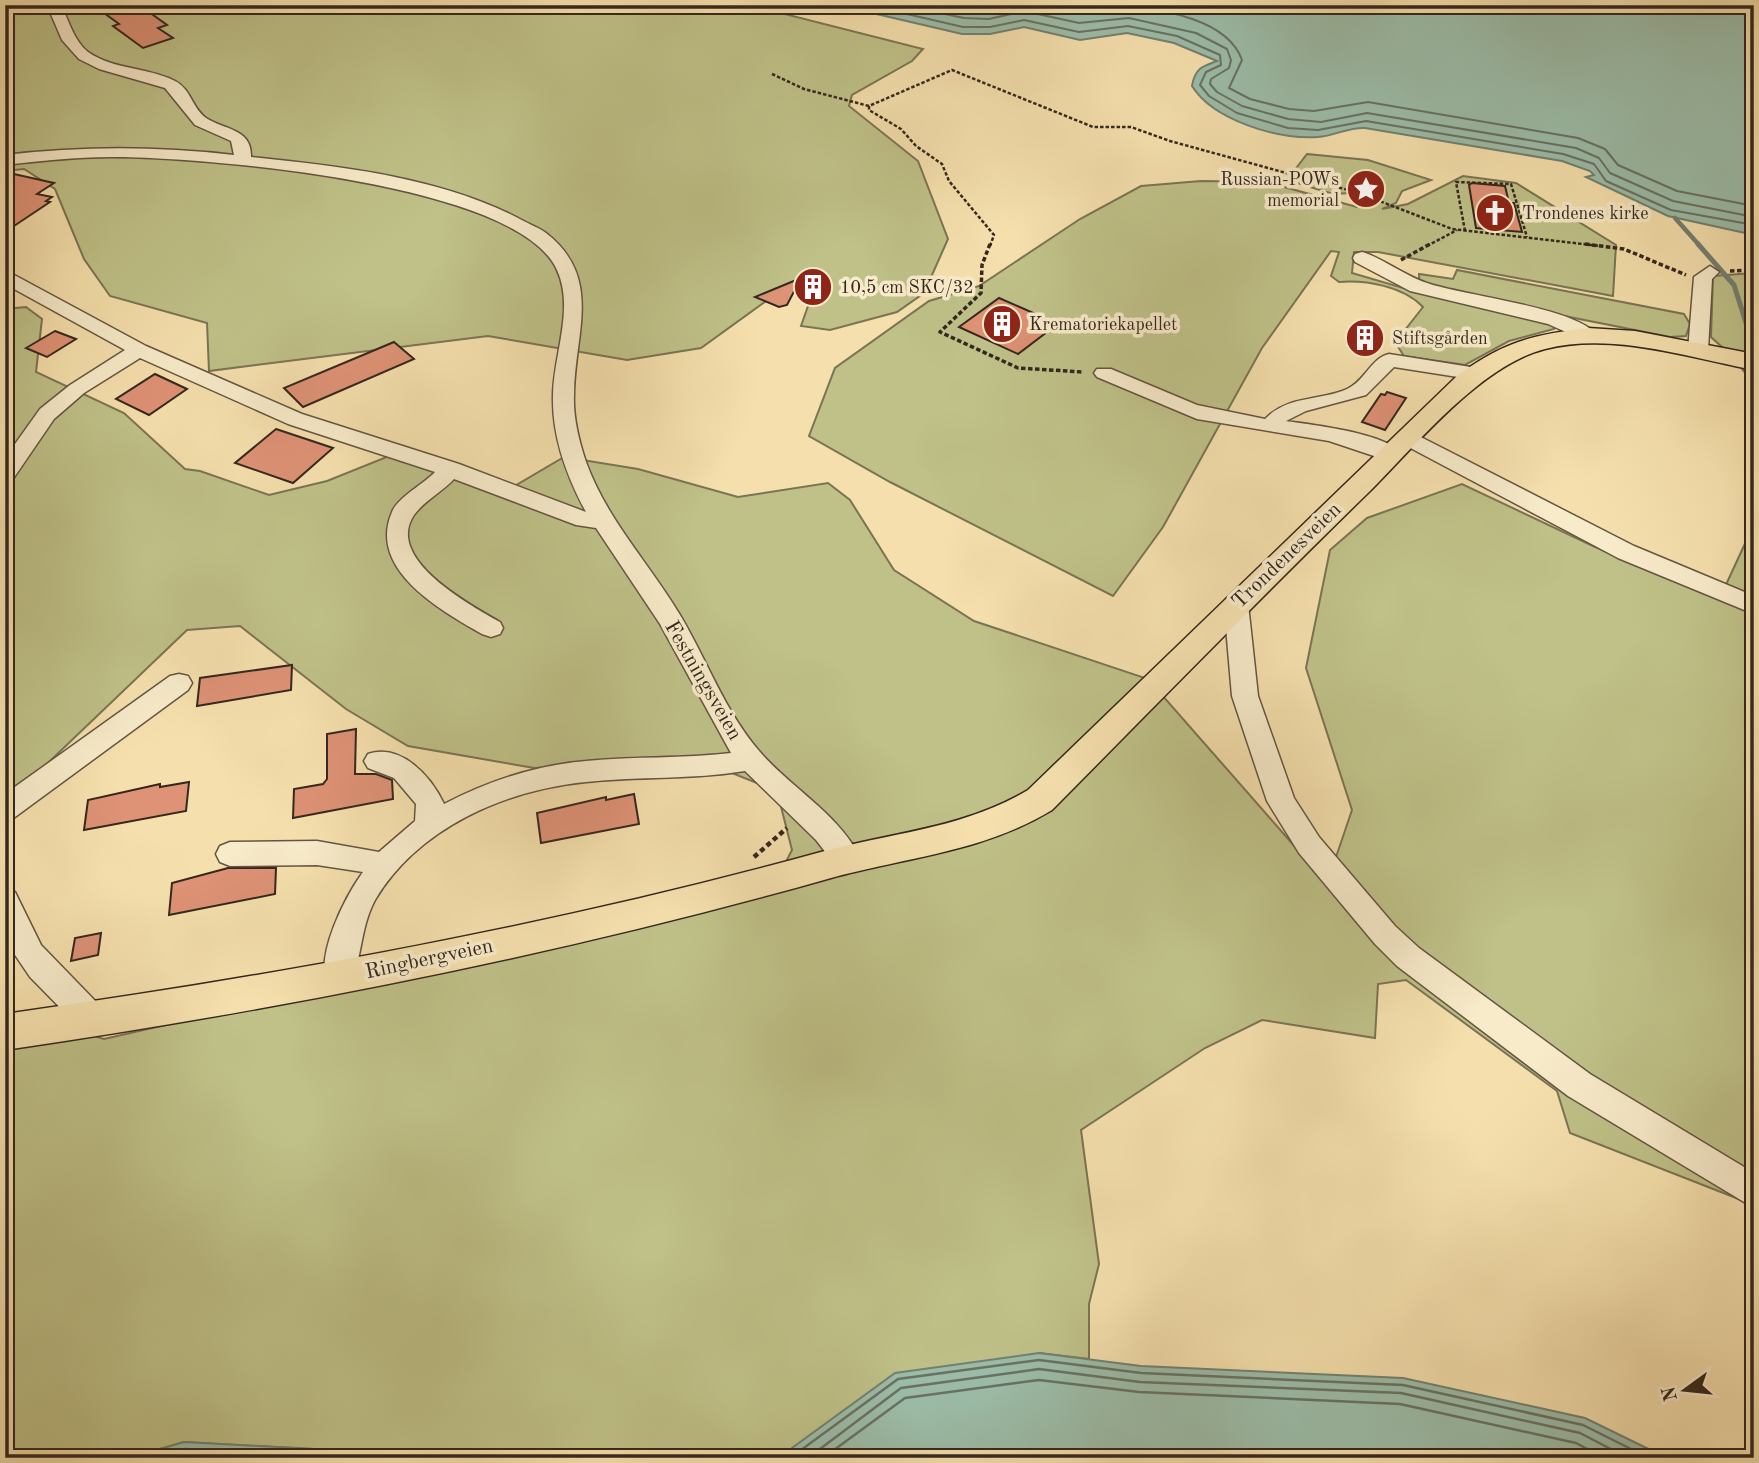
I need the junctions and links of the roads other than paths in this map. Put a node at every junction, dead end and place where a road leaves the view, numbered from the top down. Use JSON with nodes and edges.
{"nodes":[{"id":1,"x":54,"y":5,"type":"edge"},
{"id":2,"x":5,"y":160,"type":"edge"},
{"id":3,"x":242,"y":161,"type":"junction"},
{"id":4,"x":1362,"y":258,"type":"dead end"},
{"id":5,"x":5,"y":276,"type":"edge"},
{"id":6,"x":1706,"y":277,"type":"road end"},
{"id":7,"x":1588,"y":336,"type":"junction"},
{"id":8,"x":139,"y":349,"type":"junction"},
{"id":9,"x":1698,"y":350,"type":"junction"},
{"id":10,"x":1754,"y":362,"type":"edge"},
{"id":11,"x":1104,"y":373,"type":"road end"},
{"id":12,"x":1477,"y":374,"type":"junction"},
{"id":13,"x":1270,"y":426,"type":"junction"},
{"id":14,"x":1400,"y":447,"type":"junction"},
{"id":15,"x":451,"y":469,"type":"junction"},
{"id":16,"x":5,"y":474,"type":"edge"},
{"id":17,"x":602,"y":521,"type":"junction"},
{"id":18,"x":1236,"y":604,"type":"junction"},
{"id":19,"x":1754,"y":606,"type":"edge"},
{"id":20,"x":491,"y":628,"type":"dead end"},
{"id":21,"x":179,"y":683,"type":"dead end"},
{"id":22,"x":751,"y":760,"type":"junction"},
{"id":23,"x":377,"y":761,"type":"dead end"},
{"id":24,"x":5,"y":808,"type":"edge"},
{"id":25,"x":428,"y":826,"type":"junction"},
{"id":26,"x":230,"y":855,"type":"dead end"},
{"id":27,"x":847,"y":859,"type":"junction"},
{"id":28,"x":383,"y":864,"type":"junction"},
{"id":29,"x":5,"y":901,"type":"edge"},
{"id":30,"x":338,"y":977,"type":"junction"},
{"id":31,"x":93,"y":1020,"type":"junction"},
{"id":32,"x":5,"y":1032,"type":"edge"},
{"id":33,"x":1754,"y":1192,"type":"edge"}],
"edges":[{"from":1,"to":3,"type":"street"},
{"from":2,"to":3,"type":"street","name":"Festningsveien"},
{"from":3,"to":17,"type":"street","name":"Festningsveien"},
{"from":4,"to":7,"type":"street"},
{"from":5,"to":8,"type":"street"},
{"from":6,"to":9,"type":"street"},
{"from":7,"to":9,"type":"main road","name":"Trondenesveien"},
{"from":7,"to":12,"type":"main road","name":"Trondenesveien"},
{"from":8,"to":15,"type":"street"},
{"from":8,"to":16,"type":"street"},
{"from":9,"to":10,"type":"main road","name":"Trondenesveien"},
{"from":11,"to":13,"type":"street"},
{"from":12,"to":13,"type":"street"},
{"from":12,"to":14,"type":"main road","name":"Trondenesveien"},
{"from":13,"to":14,"type":"street"},
{"from":14,"to":18,"type":"main road","name":"Trondenesveien"},
{"from":14,"to":19,"type":"street"},
{"from":15,"to":17,"type":"street"},
{"from":15,"to":20,"type":"street"},
{"from":17,"to":22,"type":"street","name":"Festningsveien"},
{"from":18,"to":27,"type":"main road","name":"Trondenesveien"},
{"from":18,"to":33,"type":"street"},
{"from":21,"to":24,"type":"street"},
{"from":22,"to":25,"type":"street"},
{"from":22,"to":27,"type":"street","name":"Festningsveien"},
{"from":23,"to":25,"type":"street"},
{"from":25,"to":28,"type":"street"},
{"from":26,"to":28,"type":"lane"},
{"from":27,"to":30,"type":"main road","name":"Ringbergveien"},
{"from":28,"to":30,"type":"street"},
{"from":29,"to":31,"type":"lane"},
{"from":30,"to":31,"type":"main road","name":"Ringbergveien"},
{"from":31,"to":32,"type":"main road","name":"Ringbergveien"}]}
